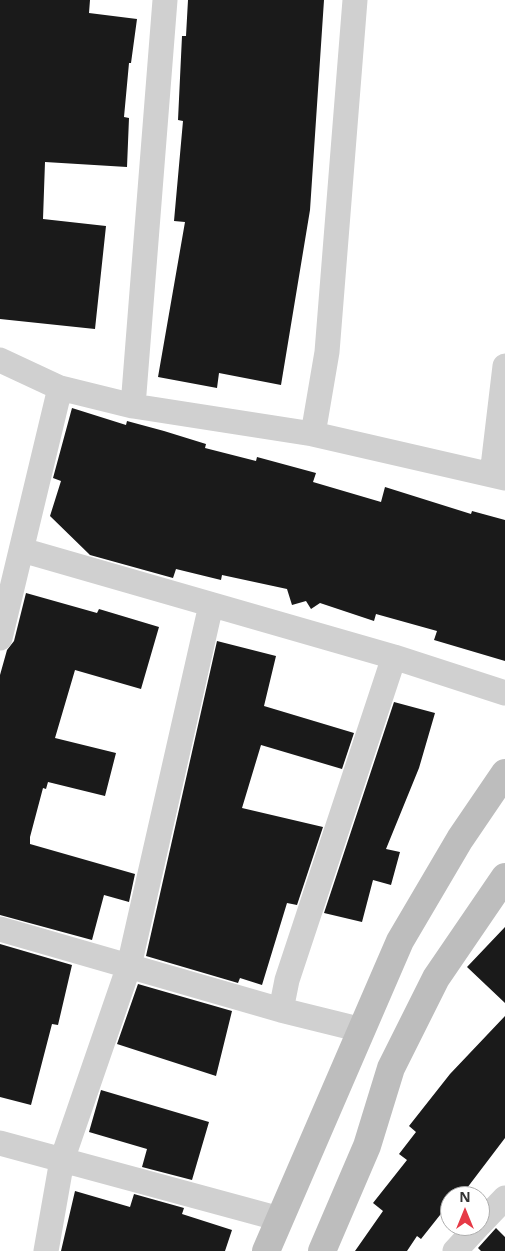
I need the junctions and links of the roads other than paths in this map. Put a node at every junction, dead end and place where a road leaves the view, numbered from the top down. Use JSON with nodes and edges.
{"nodes":[{"id":1,"x":165,"y":0,"type":"edge"},
{"id":2,"x":355,"y":0,"type":"edge"},
{"id":3,"x":0,"y":360,"type":"edge"},
{"id":4,"x":505,"y":366,"type":"edge"},
{"id":5,"x":60,"y":388,"type":"junction"},
{"id":6,"x":133,"y":406,"type":"junction"},
{"id":7,"x":313,"y":434,"type":"junction"},
{"id":8,"x":498,"y":476,"type":"edge"},
{"id":9,"x":22,"y":550,"type":"junction"},
{"id":10,"x":211,"y":605,"type":"junction"},
{"id":11,"x":0,"y":638,"type":"edge"},
{"id":12,"x":394,"y":657,"type":"junction"},
{"id":13,"x":505,"y":693,"type":"edge"},
{"id":14,"x":505,"y":773,"type":"edge"},
{"id":15,"x":505,"y":879,"type":"edge"},
{"id":16,"x":0,"y":929,"type":"edge"},
{"id":17,"x":130,"y":966,"type":"junction"},
{"id":18,"x":281,"y":1010,"type":"junction"},
{"id":19,"x":362,"y":1030,"type":"junction"},
{"id":20,"x":0,"y":1143,"type":"edge"},
{"id":21,"x":62,"y":1160,"type":"junction"},
{"id":22,"x":505,"y":1198,"type":"edge"},
{"id":23,"x":490,"y":1214,"type":"edge"},
{"id":24,"x":280,"y":1219,"type":"junction"},
{"id":25,"x":469,"y":1236,"type":"edge"},
{"id":26,"x":46,"y":1251,"type":"edge"},
{"id":27,"x":266,"y":1251,"type":"edge"},
{"id":28,"x":322,"y":1251,"type":"edge"},
{"id":29,"x":455,"y":1251,"type":"edge"}],
"edges":[{"from":1,"to":6,"type":"street"},
{"from":2,"to":7,"type":"street"},
{"from":3,"to":5,"type":"street"},
{"from":4,"to":8,"type":"street"},
{"from":5,"to":6,"type":"street"},
{"from":5,"to":9,"type":"street"},
{"from":6,"to":7,"type":"street"},
{"from":7,"to":8,"type":"street"},
{"from":9,"to":10,"type":"street"},
{"from":9,"to":11,"type":"street"},
{"from":10,"to":12,"type":"street"},
{"from":10,"to":17,"type":"street"},
{"from":12,"to":13,"type":"street"},
{"from":12,"to":18,"type":"street"},
{"from":14,"to":19,"type":"main road"},
{"from":15,"to":28,"type":"main road"},
{"from":16,"to":17,"type":"street"},
{"from":17,"to":18,"type":"street"},
{"from":17,"to":21,"type":"street"},
{"from":18,"to":19,"type":"street"},
{"from":19,"to":24,"type":"main road"},
{"from":20,"to":21,"type":"street"},
{"from":21,"to":24,"type":"street"},
{"from":21,"to":26,"type":"street"},
{"from":22,"to":23,"type":"street"},
{"from":24,"to":27,"type":"main road"},
{"from":25,"to":29,"type":"street"}]}
